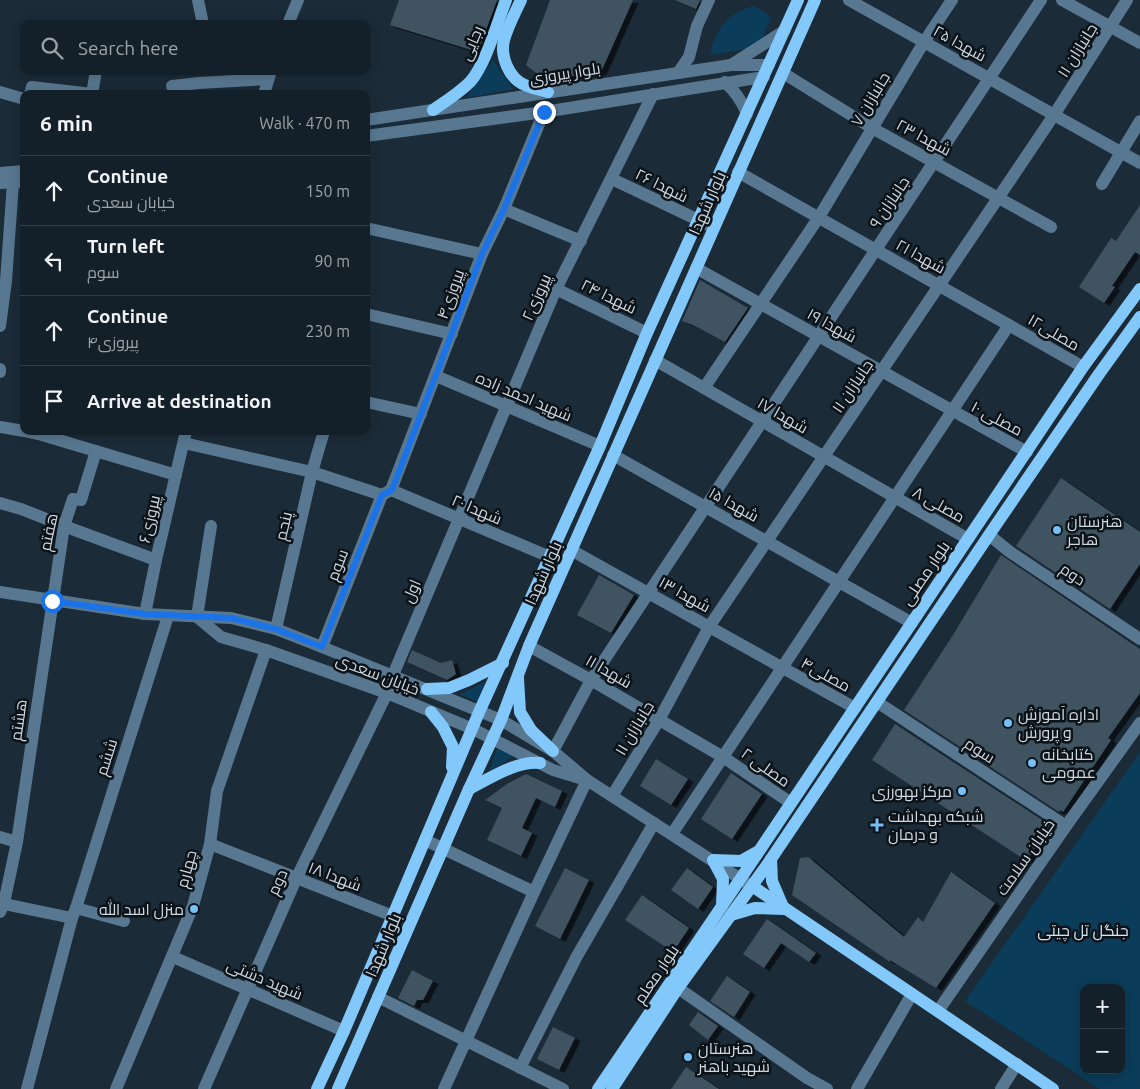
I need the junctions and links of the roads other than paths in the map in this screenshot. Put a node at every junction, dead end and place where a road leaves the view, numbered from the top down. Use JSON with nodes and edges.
{"nodes":[{"id":1,"x":198,"y":0,"type":"edge"},
{"id":2,"x":298,"y":0,"type":"edge"},
{"id":3,"x":506,"y":0,"type":"edge"},
{"id":4,"x":520,"y":0,"type":"edge"},
{"id":5,"x":708,"y":0,"type":"edge"},
{"id":6,"x":798,"y":0,"type":"edge"},
{"id":7,"x":815,"y":0,"type":"edge"},
{"id":8,"x":849,"y":0,"type":"edge"},
{"id":9,"x":952,"y":0,"type":"edge"},
{"id":10,"x":1041,"y":0,"type":"edge"},
{"id":11,"x":1062,"y":0,"type":"edge"},
{"id":12,"x":1127,"y":0,"type":"edge"},
{"id":13,"x":870,"y":5,"type":"edge"},
{"id":14,"x":202,"y":20,"type":"edge"},
{"id":15,"x":290,"y":20,"type":"edge"},
{"id":16,"x":1110,"y":27,"type":"junction"},
{"id":17,"x":784,"y":31,"type":"junction"},
{"id":18,"x":924,"y":42,"type":"junction"},
{"id":19,"x":1140,"y":43,"type":"edge"},
{"id":20,"x":731,"y":65,"type":"junction"},
{"id":21,"x":766,"y":71,"type":"junction"},
{"id":22,"x":678,"y":72,"type":"junction"},
{"id":23,"x":783,"y":73,"type":"junction"},
{"id":24,"x":95,"y":75,"type":"edge"},
{"id":25,"x":269,"y":75,"type":"edge"},
{"id":26,"x":990,"y":78,"type":"junction"},
{"id":27,"x":725,"y":82,"type":"junction"},
{"id":28,"x":590,"y":85,"type":"junction"},
{"id":29,"x":172,"y":86,"type":"dead end"},
{"id":30,"x":31,"y":90,"type":"edge"},
{"id":31,"x":58,"y":90,"type":"edge"},
{"id":32,"x":93,"y":90,"type":"edge"},
{"id":33,"x":265,"y":90,"type":"edge"},
{"id":34,"x":0,"y":92,"type":"edge"},
{"id":35,"x":548,"y":92,"type":"junction"},
{"id":36,"x":653,"y":94,"type":"junction"},
{"id":37,"x":20,"y":98,"type":"edge"},
{"id":38,"x":593,"y":104,"type":"junction"},
{"id":39,"x":433,"y":110,"type":"junction"},
{"id":40,"x":544,"y":112,"type":"junction"},
{"id":41,"x":747,"y":114,"type":"junction"},
{"id":42,"x":1054,"y":115,"type":"junction"},
{"id":43,"x":370,"y":119,"type":"edge"},
{"id":44,"x":1140,"y":121,"type":"edge"},
{"id":45,"x":872,"y":128,"type":"junction"},
{"id":46,"x":370,"y":135,"type":"edge"},
{"id":47,"x":1121,"y":152,"type":"junction"},
{"id":48,"x":935,"y":162,"type":"junction"},
{"id":49,"x":1140,"y":163,"type":"edge"},
{"id":50,"x":20,"y":171,"type":"edge"},
{"id":51,"x":0,"y":172,"type":"edge"},
{"id":52,"x":738,"y":172,"type":"junction"},
{"id":53,"x":612,"y":179,"type":"junction"},
{"id":54,"x":12,"y":183,"type":"edge"},
{"id":55,"x":1102,"y":184,"type":"dead end"},
{"id":56,"x":999,"y":197,"type":"junction"},
{"id":57,"x":504,"y":209,"type":"junction"},
{"id":58,"x":819,"y":218,"type":"junction"},
{"id":59,"x":699,"y":221,"type":"junction"},
{"id":60,"x":713,"y":227,"type":"junction"},
{"id":61,"x":1052,"y":227,"type":"dead end"},
{"id":62,"x":370,"y":229,"type":"edge"},
{"id":63,"x":581,"y":241,"type":"junction"},
{"id":64,"x":876,"y":250,"type":"junction"},
{"id":65,"x":482,"y":254,"type":"junction"},
{"id":66,"x":696,"y":268,"type":"junction"},
{"id":67,"x":939,"y":285,"type":"junction"},
{"id":68,"x":556,"y":289,"type":"junction"},
{"id":69,"x":1140,"y":290,"type":"edge"},
{"id":70,"x":761,"y":304,"type":"junction"},
{"id":71,"x":370,"y":315,"type":"edge"},
{"id":72,"x":1140,"y":317,"type":"edge"},
{"id":73,"x":1009,"y":325,"type":"junction"},
{"id":74,"x":0,"y":326,"type":"edge"},
{"id":75,"x":647,"y":333,"type":"junction"},
{"id":76,"x":452,"y":334,"type":"junction"},
{"id":77,"x":818,"y":336,"type":"junction"},
{"id":78,"x":655,"y":360,"type":"junction"},
{"id":79,"x":1084,"y":367,"type":"junction"},
{"id":80,"x":881,"y":371,"type":"junction"},
{"id":81,"x":436,"y":376,"type":"junction"},
{"id":82,"x":704,"y":388,"type":"junction"},
{"id":83,"x":370,"y":403,"type":"edge"},
{"id":84,"x":507,"y":406,"type":"junction"},
{"id":85,"x":952,"y":412,"type":"junction"},
{"id":86,"x":421,"y":414,"type":"junction"},
{"id":87,"x":762,"y":421,"type":"junction"},
{"id":88,"x":0,"y":426,"type":"edge"},
{"id":89,"x":20,"y":430,"type":"edge"},
{"id":90,"x":42,"y":435,"type":"edge"},
{"id":91,"x":323,"y":435,"type":"edge"},
{"id":92,"x":185,"y":437,"type":"edge"},
{"id":93,"x":600,"y":446,"type":"junction"},
{"id":94,"x":96,"y":451,"type":"junction"},
{"id":95,"x":1027,"y":452,"type":"junction"},
{"id":96,"x":613,"y":455,"type":"junction"},
{"id":97,"x":824,"y":457,"type":"junction"},
{"id":98,"x":312,"y":472,"type":"junction"},
{"id":99,"x":176,"y":475,"type":"junction"},
{"id":100,"x":387,"y":493,"type":"junction"},
{"id":101,"x":894,"y":498,"type":"junction"},
{"id":102,"x":0,"y":503,"type":"edge"},
{"id":103,"x":706,"y":507,"type":"junction"},
{"id":104,"x":460,"y":519,"type":"junction"},
{"id":105,"x":64,"y":526,"type":"junction"},
{"id":106,"x":212,"y":526,"type":"dead end"},
{"id":107,"x":989,"y":535,"type":"junction"},
{"id":108,"x":968,"y":539,"type":"junction"},
{"id":109,"x":767,"y":541,"type":"junction"},
{"id":110,"x":572,"y":550,"type":"junction"},
{"id":111,"x":550,"y":557,"type":"junction"},
{"id":112,"x":156,"y":560,"type":"junction"},
{"id":113,"x":952,"y":562,"type":"junction"},
{"id":114,"x":965,"y":571,"type":"junction"},
{"id":115,"x":839,"y":582,"type":"junction"},
{"id":116,"x":0,"y":592,"type":"edge"},
{"id":117,"x":649,"y":593,"type":"junction"},
{"id":118,"x":52,"y":601,"type":"junction"},
{"id":119,"x":145,"y":614,"type":"junction"},
{"id":120,"x":168,"y":616,"type":"junction"},
{"id":121,"x":197,"y":618,"type":"junction"},
{"id":122,"x":912,"y":623,"type":"junction"},
{"id":123,"x":709,"y":626,"type":"junction"},
{"id":124,"x":276,"y":629,"type":"junction"},
{"id":125,"x":1140,"y":639,"type":"edge"},
{"id":126,"x":529,"y":646,"type":"junction"},
{"id":127,"x":322,"y":647,"type":"junction"},
{"id":128,"x":266,"y":650,"type":"junction"},
{"id":129,"x":502,"y":663,"type":"junction"},
{"id":130,"x":782,"y":668,"type":"junction"},
{"id":131,"x":518,"y":674,"type":"junction"},
{"id":132,"x":393,"y":675,"type":"junction"},
{"id":133,"x":591,"y":680,"type":"junction"},
{"id":134,"x":427,"y":689,"type":"junction"},
{"id":135,"x":387,"y":693,"type":"junction"},
{"id":136,"x":877,"y":702,"type":"junction"},
{"id":137,"x":855,"y":708,"type":"junction"},
{"id":138,"x":480,"y":710,"type":"junction"},
{"id":139,"x":431,"y":712,"type":"junction"},
{"id":140,"x":501,"y":720,"type":"junction"},
{"id":141,"x":659,"y":720,"type":"junction"},
{"id":142,"x":1140,"y":723,"type":"edge"},
{"id":143,"x":473,"y":729,"type":"junction"},
{"id":144,"x":493,"y":738,"type":"junction"},
{"id":145,"x":553,"y":751,"type":"junction"},
{"id":146,"x":723,"y":757,"type":"junction"},
{"id":147,"x":540,"y":763,"type":"junction"},
{"id":148,"x":451,"y":777,"type":"junction"},
{"id":149,"x":587,"y":780,"type":"junction"},
{"id":150,"x":469,"y":789,"type":"junction"},
{"id":151,"x":612,"y":796,"type":"junction"},
{"id":152,"x":791,"y":804,"type":"junction"},
{"id":153,"x":654,"y":823,"type":"junction"},
{"id":154,"x":1066,"y":826,"type":"junction"},
{"id":155,"x":672,"y":834,"type":"junction"},
{"id":156,"x":0,"y":838,"type":"edge"},
{"id":157,"x":424,"y":840,"type":"junction"},
{"id":158,"x":17,"y":842,"type":"junction"},
{"id":159,"x":210,"y":844,"type":"junction"},
{"id":160,"x":443,"y":848,"type":"junction"},
{"id":161,"x":759,"y":851,"type":"junction"},
{"id":162,"x":771,"y":859,"type":"junction"},
{"id":163,"x":713,"y":860,"type":"junction"},
{"id":164,"x":296,"y":878,"type":"junction"},
{"id":165,"x":741,"y":878,"type":"junction"},
{"id":166,"x":752,"y":886,"type":"junction"},
{"id":167,"x":534,"y":892,"type":"junction"},
{"id":168,"x":1,"y":906,"type":"edge"},
{"id":169,"x":784,"y":909,"type":"junction"},
{"id":170,"x":727,"y":911,"type":"junction"},
{"id":171,"x":74,"y":913,"type":"junction"},
{"id":172,"x":393,"y":916,"type":"junction"},
{"id":173,"x":124,"y":922,"type":"dead end"},
{"id":174,"x":173,"y":957,"type":"junction"},
{"id":175,"x":678,"y":988,"type":"junction"},
{"id":176,"x":248,"y":990,"type":"junction"},
{"id":177,"x":912,"y":994,"type":"junction"},
{"id":178,"x":378,"y":997,"type":"junction"},
{"id":179,"x":938,"y":1011,"type":"junction"},
{"id":180,"x":344,"y":1031,"type":"junction"},
{"id":181,"x":466,"y":1041,"type":"junction"},
{"id":182,"x":1017,"y":1064,"type":"junction"},
{"id":183,"x":520,"y":1068,"type":"junction"},
{"id":184,"x":27,"y":1089,"type":"edge"},
{"id":185,"x":116,"y":1089,"type":"edge"},
{"id":186,"x":204,"y":1089,"type":"edge"},
{"id":187,"x":317,"y":1089,"type":"edge"},
{"id":188,"x":338,"y":1089,"type":"edge"},
{"id":189,"x":444,"y":1089,"type":"edge"},
{"id":190,"x":563,"y":1089,"type":"edge"},
{"id":191,"x":598,"y":1089,"type":"edge"},
{"id":192,"x":612,"y":1089,"type":"edge"},
{"id":193,"x":827,"y":1089,"type":"edge"},
{"id":194,"x":857,"y":1089,"type":"edge"},
{"id":195,"x":1001,"y":1089,"type":"edge"},
{"id":196,"x":1054,"y":1089,"type":"edge"}],
"edges":[{"from":1,"to":14,"type":"street"},
{"from":2,"to":15,"type":"street"},
{"from":3,"to":39,"type":"main road","name":"رجایی"},
{"from":4,"to":35,"type":"main road","name":"رجایی"},
{"from":5,"to":22,"type":"street"},
{"from":6,"to":17,"type":"main road","name":"بلوار شهدا"},
{"from":7,"to":23,"type":"main road","name":"بلوار شهدا"},
{"from":8,"to":13,"type":"street","name":"شهدا ۲۵"},
{"from":9,"to":18,"type":"street","name":"جانبازان ۷"},
{"from":10,"to":26,"type":"street","name":"جانبازان ۹"},
{"from":11,"to":16,"type":"street"},
{"from":12,"to":16,"type":"street","name":"جانبازان ۱۱"},
{"from":13,"to":18,"type":"street","name":"شهدا ۲۵"},
{"from":16,"to":19,"type":"street"},
{"from":16,"to":42,"type":"street","name":"جانبازان ۱۱"},
{"from":17,"to":20,"type":"street"},
{"from":17,"to":21,"type":"main road","name":"بلوار شهدا"},
{"from":18,"to":26,"type":"street","name":"شهدا ۲۵"},
{"from":18,"to":45,"type":"street","name":"جانبازان ۷"},
{"from":20,"to":21,"type":"street","name":"بلوار پیروزی"},
{"from":20,"to":22,"type":"street","name":"بلوار پیروزی"},
{"from":21,"to":23,"type":"main road"},
{"from":21,"to":27,"type":"street"},
{"from":21,"to":41,"type":"main road","name":"بلوار شهدا"},
{"from":22,"to":28,"type":"street","name":"بلوار پیروزی"},
{"from":23,"to":45,"type":"street","name":"شهدا ۲۳"},
{"from":23,"to":52,"type":"main road","name":"بلوار شهدا"},
{"from":24,"to":32,"type":"street"},
{"from":25,"to":29,"type":"street"},
{"from":25,"to":33,"type":"street"},
{"from":26,"to":42,"type":"street","name":"شهدا ۲۵"},
{"from":26,"to":48,"type":"street","name":"جانبازان ۹"},
{"from":27,"to":36,"type":"street"},
{"from":27,"to":41,"type":"street"},
{"from":28,"to":35,"type":"street","name":"بلوار پیروزی"},
{"from":28,"to":38,"type":"street"},
{"from":30,"to":31,"type":"street"},
{"from":34,"to":37,"type":"street"},
{"from":35,"to":39,"type":"street","name":"بلوار پیروزی"},
{"from":36,"to":38,"type":"street"},
{"from":36,"to":53,"type":"street","name":"پیروزی۲"},
{"from":38,"to":40,"type":"street"},
{"from":39,"to":43,"type":"street","name":"بلوار پیروزی"},
{"from":40,"to":46,"type":"street"},
{"from":40,"to":57,"type":"street","name":"پیروزی۴"},
{"from":41,"to":59,"type":"main road","name":"بلوار شهدا"},
{"from":42,"to":47,"type":"street","name":"شهدا ۲۵"},
{"from":42,"to":56,"type":"street","name":"جانبازان ۱۱"},
{"from":44,"to":47,"type":"street"},
{"from":45,"to":48,"type":"street","name":"شهدا ۲۳"},
{"from":45,"to":58,"type":"street","name":"جانبازان ۷"},
{"from":47,"to":49,"type":"street","name":"شهدا ۲۵"},
{"from":47,"to":55,"type":"street"},
{"from":48,"to":56,"type":"street","name":"شهدا ۲۳"},
{"from":48,"to":64,"type":"street","name":"جانبازان ۹"},
{"from":50,"to":51,"type":"street"},
{"from":52,"to":58,"type":"street","name":"شهدا ۲۱"},
{"from":52,"to":60,"type":"main road","name":"بلوار شهدا"},
{"from":53,"to":59,"type":"street","name":"شهدا ۲۶"},
{"from":53,"to":63,"type":"street","name":"پیروزی۲"},
{"from":54,"to":74,"type":"street"},
{"from":56,"to":61,"type":"street","name":"شهدا ۲۳"},
{"from":56,"to":67,"type":"street","name":"جانبازان ۱۱"},
{"from":57,"to":63,"type":"street"},
{"from":57,"to":65,"type":"street","name":"پیروزی۴"},
{"from":58,"to":64,"type":"street","name":"شهدا ۲۱"},
{"from":58,"to":70,"type":"street","name":"جانبازان ۷"},
{"from":59,"to":60,"type":"street","name":"شهدا ۲۶"},
{"from":59,"to":75,"type":"main road","name":"بلوار شهدا"},
{"from":60,"to":66,"type":"main road","name":"بلوار شهدا"},
{"from":62,"to":65,"type":"street"},
{"from":63,"to":68,"type":"street","name":"پیروزی۲"},
{"from":64,"to":67,"type":"street","name":"شهدا ۲۱"},
{"from":64,"to":77,"type":"street","name":"جانبازان ۹"},
{"from":65,"to":76,"type":"street","name":"پیروزی۴"},
{"from":66,"to":70,"type":"street","name":"شهدا ۱۹"},
{"from":66,"to":78,"type":"main road","name":"بلوار شهدا"},
{"from":67,"to":73,"type":"street","name":"شهدا ۲۱"},
{"from":67,"to":80,"type":"street","name":"جانبازان ۱۱"},
{"from":68,"to":75,"type":"street","name":"شهدا ۲۴"},
{"from":68,"to":84,"type":"street","name":"پیروزی۲"},
{"from":69,"to":79,"type":"main road","name":"بلوار مصلی"},
{"from":70,"to":77,"type":"street","name":"شهدا ۱۹"},
{"from":70,"to":82,"type":"street","name":"جانبازان ۷"},
{"from":71,"to":76,"type":"street"},
{"from":72,"to":107,"type":"main road","name":"بلوار مصلی"},
{"from":73,"to":79,"type":"street","name":"مصلی۱۲"},
{"from":73,"to":85,"type":"street"},
{"from":75,"to":93,"type":"main road","name":"بلوار شهدا"},
{"from":76,"to":81,"type":"street","name":"پیروزی۴"},
{"from":77,"to":80,"type":"street","name":"شهدا ۱۹"},
{"from":77,"to":87,"type":"street","name":"جانبازان ۹"},
{"from":78,"to":82,"type":"street","name":"شهدا ۱۷"},
{"from":78,"to":96,"type":"main road","name":"بلوار شهدا"},
{"from":79,"to":95,"type":"main road","name":"بلوار مصلی"},
{"from":80,"to":85,"type":"street","name":"شهدا ۱۹"},
{"from":80,"to":97,"type":"street","name":"جانبازان ۱۱"},
{"from":81,"to":84,"type":"street","name":"شهید احمد زاده"},
{"from":81,"to":86,"type":"street","name":"پیروزی۴"},
{"from":82,"to":87,"type":"street","name":"شهدا ۱۷"},
{"from":83,"to":86,"type":"street"},
{"from":84,"to":93,"type":"street","name":"شهید احمد زاده"},
{"from":84,"to":104,"type":"street","name":"پیروزی۲"},
{"from":85,"to":95,"type":"street","name":"مصلی ۱۰"},
{"from":85,"to":101,"type":"street"},
{"from":86,"to":100,"type":"street","name":"پیروزی۴"},
{"from":87,"to":97,"type":"street","name":"شهدا ۱۷"},
{"from":87,"to":103,"type":"street","name":"جانبازان ۹"},
{"from":88,"to":89,"type":"street"},
{"from":90,"to":94,"type":"street"},
{"from":91,"to":98,"type":"street","name":"پنجم"},
{"from":92,"to":98,"type":"street","name":"شهدا ۲۰"},
{"from":92,"to":99,"type":"street","name":"پیروزی۶"},
{"from":93,"to":111,"type":"main road","name":"بلوار شهدا"},
{"from":94,"to":99,"type":"street"},
{"from":94,"to":105,"type":"street","name":"هفتم"},
{"from":95,"to":108,"type":"main road","name":"بلوار مصلی"},
{"from":96,"to":103,"type":"street","name":"شهدا ۱۵"},
{"from":96,"to":110,"type":"main road","name":"بلوار شهدا"},
{"from":97,"to":101,"type":"street","name":"شهدا ۱۷"},
{"from":97,"to":109,"type":"street","name":"جانبازان ۱۱"},
{"from":98,"to":100,"type":"street","name":"شهدا ۲۰"},
{"from":98,"to":124,"type":"street","name":"پنجم"},
{"from":99,"to":112,"type":"street","name":"پیروزی۶"},
{"from":100,"to":104,"type":"street","name":"شهدا ۲۰"},
{"from":100,"to":127,"type":"street","name":"سوم"},
{"from":101,"to":108,"type":"street","name":"مصلی ۸"},
{"from":101,"to":115,"type":"street"},
{"from":102,"to":105,"type":"street"},
{"from":103,"to":109,"type":"street","name":"شهدا ۱۵"},
{"from":103,"to":117,"type":"street","name":"جانبازان ۹"},
{"from":104,"to":111,"type":"street","name":"شهدا ۲۰"},
{"from":104,"to":132,"type":"street","name":"اول"},
{"from":105,"to":112,"type":"street"},
{"from":105,"to":118,"type":"street","name":"هفتم"},
{"from":106,"to":121,"type":"street"},
{"from":107,"to":114,"type":"main road","name":"بلوار مصلی"},
{"from":107,"to":125,"type":"street","name":"دوم"},
{"from":108,"to":113,"type":"main road","name":"بلوار مصلی"},
{"from":109,"to":115,"type":"street","name":"شهدا ۱۵"},
{"from":109,"to":123,"type":"street","name":"جانبازان ۱۱"},
{"from":110,"to":117,"type":"street","name":"شهدا ۱۳"},
{"from":110,"to":126,"type":"main road","name":"بلوار شهدا"},
{"from":111,"to":129,"type":"main road","name":"بلوار شهدا"},
{"from":112,"to":119,"type":"street","name":"پیروزی۶"},
{"from":113,"to":114,"type":"main road"},
{"from":113,"to":122,"type":"main road","name":"بلوار مصلی"},
{"from":114,"to":136,"type":"main road","name":"بلوار مصلی"},
{"from":115,"to":122,"type":"street","name":"شهدا ۱۵"},
{"from":115,"to":130,"type":"street"},
{"from":116,"to":118,"type":"street","name":"خیابان سعدی"},
{"from":117,"to":123,"type":"street","name":"شهدا ۱۳"},
{"from":117,"to":133,"type":"street","name":"جانبازان ۹"},
{"from":118,"to":119,"type":"street","name":"خیابان سعدی"},
{"from":118,"to":158,"type":"street","name":"هشتم"},
{"from":119,"to":120,"type":"street","name":"خیابان سعدی"},
{"from":120,"to":121,"type":"street","name":"خیابان سعدی"},
{"from":120,"to":171,"type":"street","name":"ششم"},
{"from":121,"to":124,"type":"street","name":"خیابان سعدی"},
{"from":121,"to":128,"type":"street","name":"خیابان سعدی"},
{"from":122,"to":137,"type":"main road","name":"بلوار مصلی"},
{"from":123,"to":130,"type":"street","name":"شهدا ۱۳"},
{"from":123,"to":141,"type":"street","name":"جانبازان ۱۱"},
{"from":124,"to":127,"type":"street","name":"خیابان سعدی"},
{"from":126,"to":131,"type":"main road","name":"بلوار شهدا"},
{"from":126,"to":133,"type":"street","name":"شهدا ۱۱"},
{"from":127,"to":132,"type":"street","name":"خیابان سعدی"},
{"from":128,"to":135,"type":"street","name":"خیابان سعدی"},
{"from":128,"to":159,"type":"street","name":"چهارم"},
{"from":129,"to":134,"type":"main road"},
{"from":129,"to":138,"type":"main road","name":"بلوار شهدا"},
{"from":130,"to":137,"type":"street","name":"مصلی۴"},
{"from":130,"to":146,"type":"street"},
{"from":131,"to":140,"type":"main road","name":"بلوار شهدا"},
{"from":131,"to":145,"type":"main road"},
{"from":132,"to":134,"type":"street","name":"خیابان سعدی"},
{"from":133,"to":141,"type":"street","name":"شهدا ۱۱"},
{"from":133,"to":145,"type":"street","name":"جانبازان ۹"},
{"from":134,"to":138,"type":"street","name":"خیابان سعدی"},
{"from":135,"to":139,"type":"street","name":"خیابان سعدی"},
{"from":135,"to":164,"type":"street","name":"دوم"},
{"from":136,"to":154,"type":"street","name":"سوم"},
{"from":136,"to":162,"type":"main road","name":"بلوار مصلی"},
{"from":137,"to":152,"type":"main road","name":"بلوار مصلی"},
{"from":138,"to":140,"type":"street","name":"خیابان سعدی"},
{"from":138,"to":143,"type":"main road","name":"بلوار شهدا"},
{"from":139,"to":143,"type":"street","name":"خیابان سعدی"},
{"from":139,"to":148,"type":"main road"},
{"from":140,"to":144,"type":"main road","name":"بلوار شهدا"},
{"from":140,"to":145,"type":"street","name":"خیابان سعدی"},
{"from":141,"to":146,"type":"street","name":"شهدا ۱۱"},
{"from":141,"to":151,"type":"street","name":"جانبازان ۱۱"},
{"from":142,"to":154,"type":"street","name":"خیابان سلامت"},
{"from":143,"to":144,"type":"street","name":"خیابان سعدی"},
{"from":143,"to":148,"type":"main road","name":"بلوار شهدا"},
{"from":144,"to":147,"type":"street","name":"خیابان سعدی"},
{"from":144,"to":150,"type":"main road","name":"بلوار شهدا"},
{"from":145,"to":149,"type":"street","name":"خیابان سعدی"},
{"from":146,"to":152,"type":"street","name":"مصلی ۲"},
{"from":146,"to":155,"type":"street"},
{"from":147,"to":149,"type":"street","name":"خیابان سعدی"},
{"from":147,"to":150,"type":"main road"},
{"from":148,"to":157,"type":"main road","name":"بلوار شهدا"},
{"from":149,"to":151,"type":"street"},
{"from":149,"to":167,"type":"street"},
{"from":150,"to":160,"type":"main road","name":"بلوار شهدا"},
{"from":151,"to":153,"type":"street"},
{"from":152,"to":161,"type":"main road","name":"بلوار مصلی"},
{"from":153,"to":155,"type":"street"},
{"from":153,"to":183,"type":"street"},
{"from":154,"to":179,"type":"street","name":"خیابان سلامت"},
{"from":155,"to":163,"type":"street"},
{"from":156,"to":158,"type":"street"},
{"from":157,"to":160,"type":"street"},
{"from":157,"to":172,"type":"main road","name":"بلوار شهدا"},
{"from":158,"to":168,"type":"street","name":"هشتم"},
{"from":159,"to":164,"type":"street","name":"شهدا ۱۸"},
{"from":159,"to":174,"type":"street","name":"چهارم"},
{"from":160,"to":167,"type":"street"},
{"from":160,"to":178,"type":"main road","name":"بلوار شهدا"},
{"from":161,"to":163,"type":"main road"},
{"from":161,"to":165,"type":"main road","name":"بلوار مصلی"},
{"from":162,"to":166,"type":"main road","name":"بلوار مصلی"},
{"from":162,"to":169,"type":"main road"},
{"from":163,"to":165,"type":"street"},
{"from":163,"to":170,"type":"main road"},
{"from":164,"to":172,"type":"street","name":"شهدا ۱۸"},
{"from":164,"to":176,"type":"street","name":"دوم"},
{"from":165,"to":166,"type":"street"},
{"from":165,"to":170,"type":"main road","name":"بلوار معلم"},
{"from":166,"to":169,"type":"main road"},
{"from":166,"to":170,"type":"main road","name":"بلوار معلم"},
{"from":167,"to":181,"type":"street"},
{"from":168,"to":171,"type":"street"},
{"from":169,"to":170,"type":"main road"},
{"from":169,"to":177,"type":"main road"},
{"from":170,"to":175,"type":"main road","name":"بلوار معلم"},
{"from":170,"to":191,"type":"main road","name":"بلوار معلم"},
{"from":171,"to":173,"type":"street"},
{"from":171,"to":184,"type":"street","name":"ششم"},
{"from":172,"to":180,"type":"main road","name":"بلوار شهدا"},
{"from":174,"to":176,"type":"street","name":"شهید دشتی"},
{"from":174,"to":185,"type":"street","name":"چهارم"},
{"from":175,"to":192,"type":"main road","name":"بلوار معلم"},
{"from":175,"to":193,"type":"street"},
{"from":176,"to":180,"type":"street","name":"شهید دشتی"},
{"from":176,"to":186,"type":"street","name":"دوم"},
{"from":177,"to":179,"type":"main road"},
{"from":177,"to":194,"type":"street"},
{"from":178,"to":181,"type":"street"},
{"from":178,"to":188,"type":"main road","name":"بلوار شهدا"},
{"from":179,"to":182,"type":"main road"},
{"from":180,"to":187,"type":"main road","name":"بلوار شهدا"},
{"from":181,"to":183,"type":"street"},
{"from":181,"to":189,"type":"street"},
{"from":182,"to":195,"type":"street"},
{"from":182,"to":196,"type":"main road"},
{"from":183,"to":190,"type":"street"}]}
